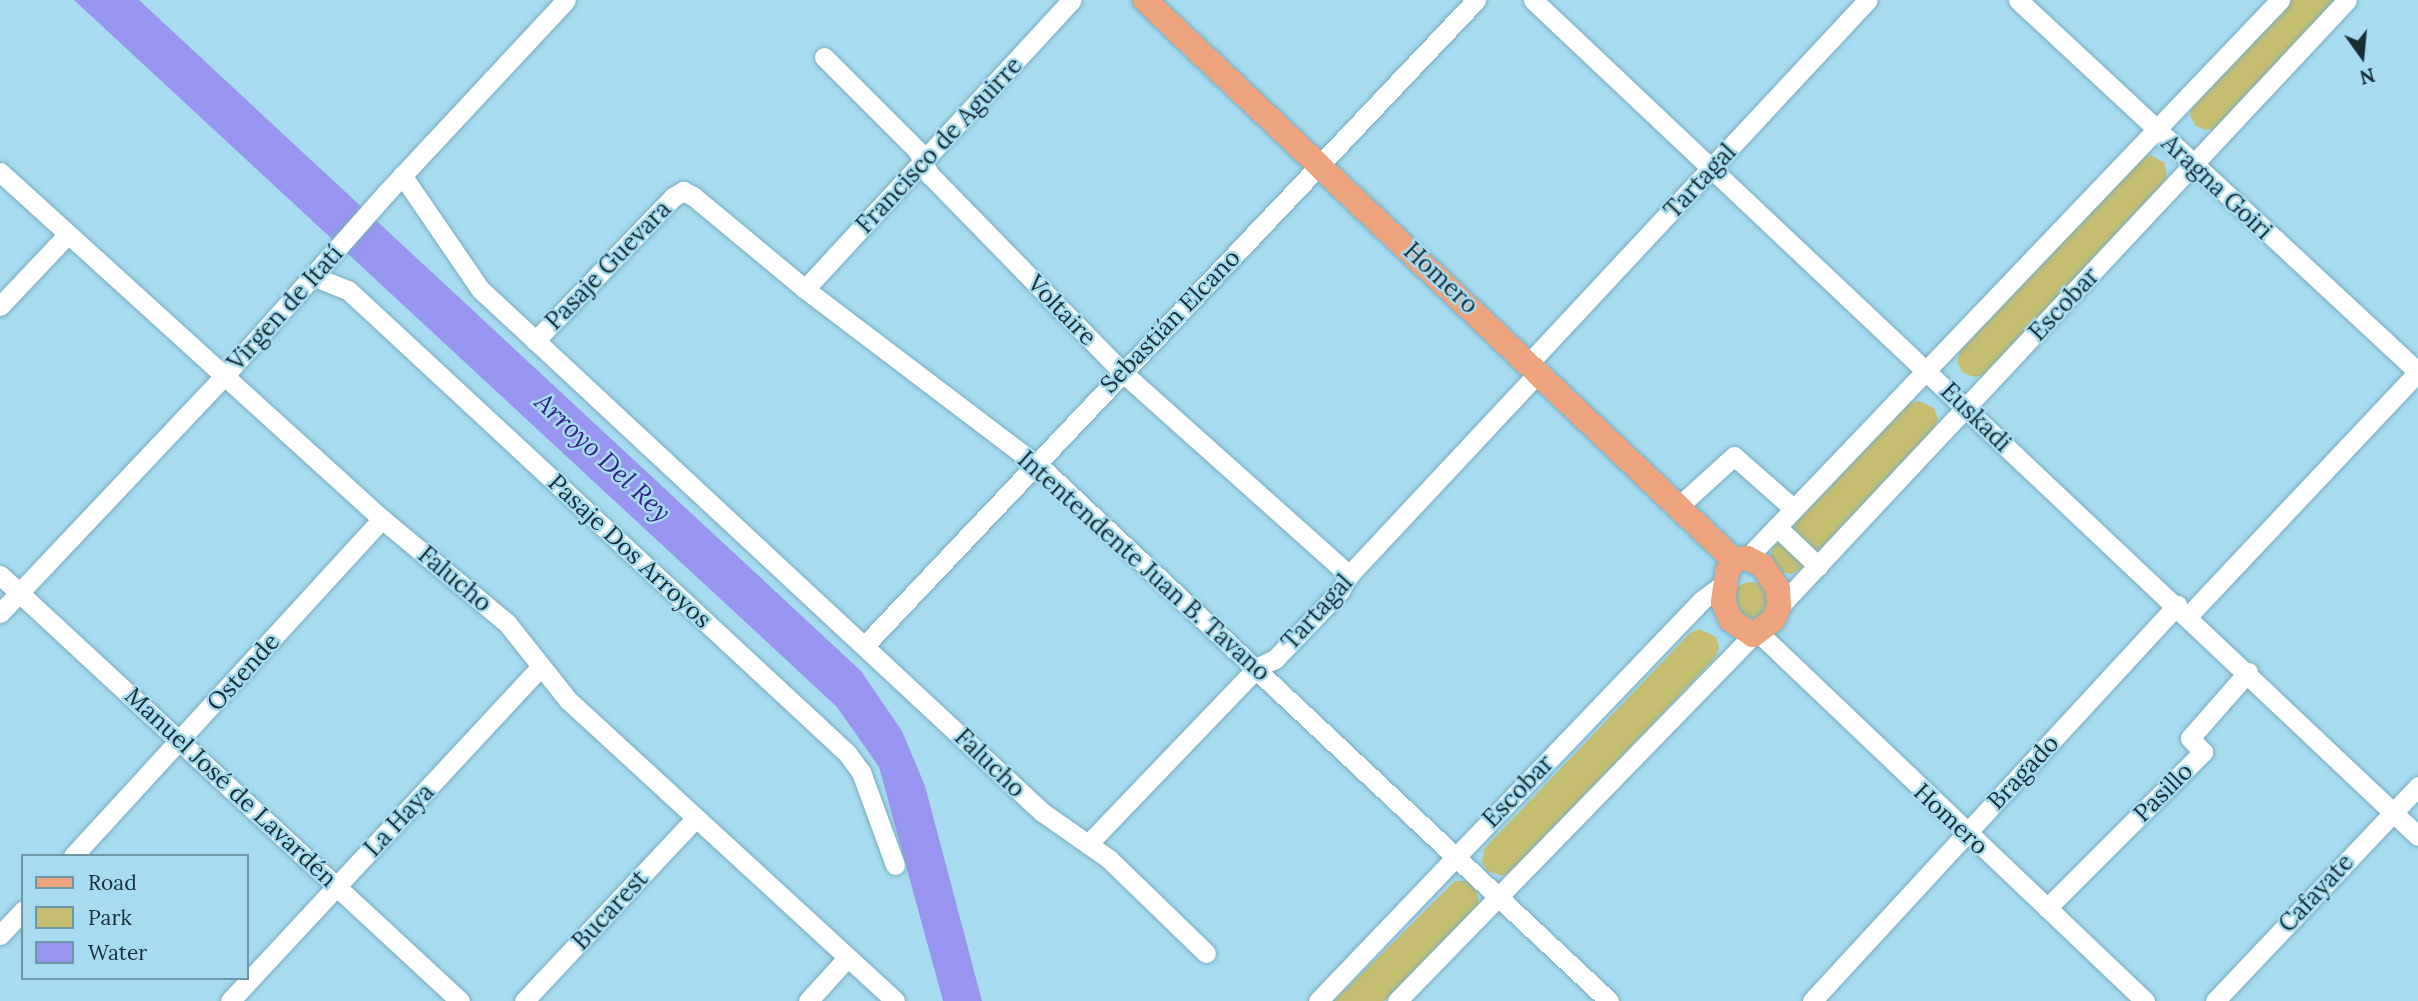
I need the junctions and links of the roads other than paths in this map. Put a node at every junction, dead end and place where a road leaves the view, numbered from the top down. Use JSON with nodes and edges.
{"nodes":[{"id":1,"x":566,"y":0,"type":"edge"},
{"id":2,"x":1072,"y":0,"type":"edge"},
{"id":3,"x":1145,"y":0,"type":"edge"},
{"id":4,"x":1476,"y":0,"type":"edge"},
{"id":5,"x":1532,"y":0,"type":"edge"},
{"id":6,"x":1868,"y":0,"type":"edge"},
{"id":7,"x":2018,"y":0,"type":"edge"},
{"id":8,"x":2280,"y":0,"type":"edge"},
{"id":9,"x":2347,"y":0,"type":"edge"},
{"id":10,"x":824,"y":57,"type":"dead end"},
{"id":11,"x":2156,"y":131,"type":"junction"},
{"id":12,"x":923,"y":163,"type":"junction"},
{"id":13,"x":1320,"y":165,"type":"junction"},
{"id":14,"x":2192,"y":165,"type":"junction"},
{"id":15,"x":1711,"y":169,"type":"junction"},
{"id":16,"x":0,"y":172,"type":"edge"},
{"id":17,"x":402,"y":175,"type":"junction"},
{"id":18,"x":683,"y":191,"type":"joint"},
{"id":19,"x":68,"y":234,"type":"junction"},
{"id":20,"x":315,"y":277,"type":"junction"},
{"id":21,"x":805,"y":289,"type":"junction"},
{"id":22,"x":0,"y":306,"type":"edge"},
{"id":23,"x":535,"y":341,"type":"junction"},
{"id":24,"x":1535,"y":367,"type":"junction"},
{"id":25,"x":1928,"y":370,"type":"junction"},
{"id":26,"x":1122,"y":372,"type":"junction"},
{"id":27,"x":2418,"y":372,"type":"edge"},
{"id":28,"x":226,"y":374,"type":"junction"},
{"id":29,"x":1967,"y":408,"type":"junction"},
{"id":30,"x":1033,"y":464,"type":"junction"},
{"id":31,"x":1679,"y":506,"type":"junction"},
{"id":32,"x":1794,"y":509,"type":"junction"},
{"id":33,"x":382,"y":519,"type":"junction"},
{"id":34,"x":1777,"y":527,"type":"junction"},
{"id":35,"x":1740,"y":559,"type":"junction"},
{"id":36,"x":1818,"y":566,"type":"junction"},
{"id":37,"x":0,"y":575,"type":"edge"},
{"id":38,"x":1349,"y":575,"type":"junction"},
{"id":39,"x":1722,"y":585,"type":"junction"},
{"id":40,"x":19,"y":592,"type":"junction"},
{"id":41,"x":1779,"y":607,"type":"junction"},
{"id":42,"x":2183,"y":610,"type":"junction"},
{"id":43,"x":0,"y":613,"type":"edge"},
{"id":44,"x":1756,"y":635,"type":"junction"},
{"id":45,"x":866,"y":644,"type":"junction"},
{"id":46,"x":1258,"y":667,"type":"junction"},
{"id":47,"x":539,"y":668,"type":"junction"},
{"id":48,"x":2248,"y":673,"type":"junction"},
{"id":49,"x":181,"y":740,"type":"junction"},
{"id":50,"x":2418,"y":786,"type":"edge"},
{"id":51,"x":2393,"y":812,"type":"junction"},
{"id":52,"x":696,"y":818,"type":"junction"},
{"id":53,"x":1966,"y":834,"type":"junction"},
{"id":54,"x":2418,"y":836,"type":"edge"},
{"id":55,"x":1088,"y":844,"type":"junction"},
{"id":56,"x":75,"y":854,"type":"edge"},
{"id":57,"x":1456,"y":856,"type":"junction"},
{"id":58,"x":895,"y":865,"type":"dead end"},
{"id":59,"x":338,"y":886,"type":"junction"},
{"id":60,"x":1499,"y":900,"type":"junction"},
{"id":61,"x":2047,"y":908,"type":"junction"},
{"id":62,"x":21,"y":912,"type":"edge"},
{"id":63,"x":0,"y":935,"type":"edge"},
{"id":64,"x":1206,"y":953,"type":"dead end"},
{"id":65,"x":847,"y":958,"type":"junction"},
{"id":66,"x":230,"y":1001,"type":"edge"},
{"id":67,"x":460,"y":1001,"type":"edge"},
{"id":68,"x":524,"y":1001,"type":"edge"},
{"id":69,"x":808,"y":1001,"type":"edge"},
{"id":70,"x":895,"y":1001,"type":"edge"},
{"id":71,"x":1318,"y":1001,"type":"edge"},
{"id":72,"x":1397,"y":1001,"type":"edge"},
{"id":73,"x":1609,"y":1001,"type":"edge"},
{"id":74,"x":1812,"y":1001,"type":"edge"},
{"id":75,"x":2145,"y":1001,"type":"edge"},
{"id":76,"x":2214,"y":1001,"type":"edge"}],
"edges":[{"from":1,"to":17,"type":"street","name":"Virgen de Itatí"},
{"from":2,"to":12,"type":"street","name":"Francisco de Aguirre"},
{"from":3,"to":13,"type":"main road","name":"Homero"},
{"from":4,"to":13,"type":"street","name":"Sebastián Elcano"},
{"from":5,"to":15,"type":"street","name":"Euskadi"},
{"from":6,"to":15,"type":"street","name":"Tartagal"},
{"from":7,"to":11,"type":"street","name":"Aragna Goiri"},
{"from":8,"to":11,"type":"street"},
{"from":9,"to":14,"type":"street","name":"Escobar"},
{"from":10,"to":12,"type":"street","name":"Voltaire"},
{"from":11,"to":14,"type":"street","name":"Aragna Goiri"},
{"from":11,"to":25,"type":"street"},
{"from":12,"to":21,"type":"street","name":"Francisco de Aguirre"},
{"from":12,"to":26,"type":"street","name":"Voltaire"},
{"from":13,"to":24,"type":"main road","name":"Homero"},
{"from":13,"to":26,"type":"street","name":"Sebastián Elcano"},
{"from":14,"to":27,"type":"street","name":"Aragna Goiri"},
{"from":14,"to":29,"type":"street","name":"Escobar"},
{"from":15,"to":24,"type":"street","name":"Tartagal"},
{"from":15,"to":25,"type":"street","name":"Euskadi"},
{"from":16,"to":19,"type":"street","name":"Falucho"},
{"from":17,"to":20,"type":"street","name":"Virgen de Itatí"},
{"from":17,"to":23,"type":"street","name":"Falucho"},
{"from":18,"to":21,"type":"street","name":"Intentendente Juan B. Tavano"},
{"from":18,"to":23,"type":"street","name":"Pasaje Guevara"},
{"from":19,"to":22,"type":"street"},
{"from":19,"to":28,"type":"street","name":"Falucho"},
{"from":20,"to":28,"type":"street","name":"Virgen de Itatí"},
{"from":20,"to":58,"type":"street","name":"Pasaje Dos Arroyos"},
{"from":21,"to":30,"type":"street","name":"Intentendente Juan B. Tavano"},
{"from":23,"to":45,"type":"street","name":"Falucho"},
{"from":24,"to":31,"type":"main road","name":"Homero"},
{"from":24,"to":38,"type":"street","name":"Tartagal"},
{"from":25,"to":29,"type":"street","name":"Euskadi"},
{"from":25,"to":32,"type":"street"},
{"from":26,"to":30,"type":"street","name":"Sebastián Elcano"},
{"from":26,"to":38,"type":"street","name":"Voltaire"},
{"from":27,"to":42,"type":"street","name":"Bragado"},
{"from":28,"to":33,"type":"street","name":"Falucho"},
{"from":28,"to":40,"type":"street","name":"Virgen de Itatí"},
{"from":29,"to":36,"type":"street","name":"Escobar"},
{"from":29,"to":42,"type":"street","name":"Euskadi"},
{"from":30,"to":45,"type":"street","name":"Sebastián Elcano"},
{"from":30,"to":46,"type":"street","name":"Intentendente Juan B. Tavano"},
{"from":31,"to":32,"type":"street"},
{"from":31,"to":35,"type":"main road","name":"Homero"},
{"from":32,"to":34,"type":"street"},
{"from":33,"to":47,"type":"street","name":"Falucho"},
{"from":33,"to":49,"type":"street","name":"Ostende"},
{"from":34,"to":35,"type":"street"},
{"from":34,"to":36,"type":"street"},
{"from":35,"to":39,"type":"main road"},
{"from":35,"to":41,"type":"main road"},
{"from":36,"to":41,"type":"street","name":"Escobar"},
{"from":37,"to":40,"type":"street","name":"Manuel José de Lavardén"},
{"from":38,"to":46,"type":"street","name":"Tartagal"},
{"from":39,"to":44,"type":"main road"},
{"from":39,"to":57,"type":"street","name":"Escobar"},
{"from":40,"to":43,"type":"street","name":"Virgen de Itatí"},
{"from":40,"to":49,"type":"street","name":"Manuel José de Lavardén"},
{"from":41,"to":44,"type":"main road"},
{"from":42,"to":48,"type":"street","name":"Euskadi"},
{"from":42,"to":53,"type":"street","name":"Bragado"},
{"from":44,"to":53,"type":"street","name":"Homero"},
{"from":44,"to":60,"type":"street"},
{"from":45,"to":55,"type":"street","name":"Falucho"},
{"from":46,"to":55,"type":"street","name":"Tartagal"},
{"from":46,"to":57,"type":"street","name":"Intentendente Juan B. Tavano"},
{"from":47,"to":52,"type":"street","name":"Falucho"},
{"from":47,"to":59,"type":"street","name":"La Haya"},
{"from":48,"to":51,"type":"street","name":"Euskadi"},
{"from":48,"to":61,"type":"street","name":"Pasillo"},
{"from":49,"to":56,"type":"street","name":"Ostende"},
{"from":49,"to":59,"type":"street","name":"Manuel José de Lavardén"},
{"from":50,"to":51,"type":"street","name":"Cafayate"},
{"from":51,"to":54,"type":"street","name":"Euskadi"},
{"from":51,"to":76,"type":"street","name":"Cafayate"},
{"from":52,"to":65,"type":"street","name":"Falucho"},
{"from":52,"to":68,"type":"street","name":"Bucarest"},
{"from":53,"to":61,"type":"street","name":"Homero"},
{"from":53,"to":74,"type":"street","name":"Bragado"},
{"from":55,"to":64,"type":"street","name":"Falucho"},
{"from":57,"to":60,"type":"street","name":"Intentendente Juan B. Tavano"},
{"from":57,"to":71,"type":"street","name":"Escobar"},
{"from":59,"to":66,"type":"street","name":"La Haya"},
{"from":59,"to":67,"type":"street","name":"Manuel José de Lavardén"},
{"from":60,"to":72,"type":"street"},
{"from":60,"to":73,"type":"street","name":"Intentendente Juan B. Tavano"},
{"from":61,"to":75,"type":"street","name":"Homero"},
{"from":62,"to":63,"type":"street"},
{"from":65,"to":69,"type":"street"},
{"from":65,"to":70,"type":"street","name":"Falucho"}]}
